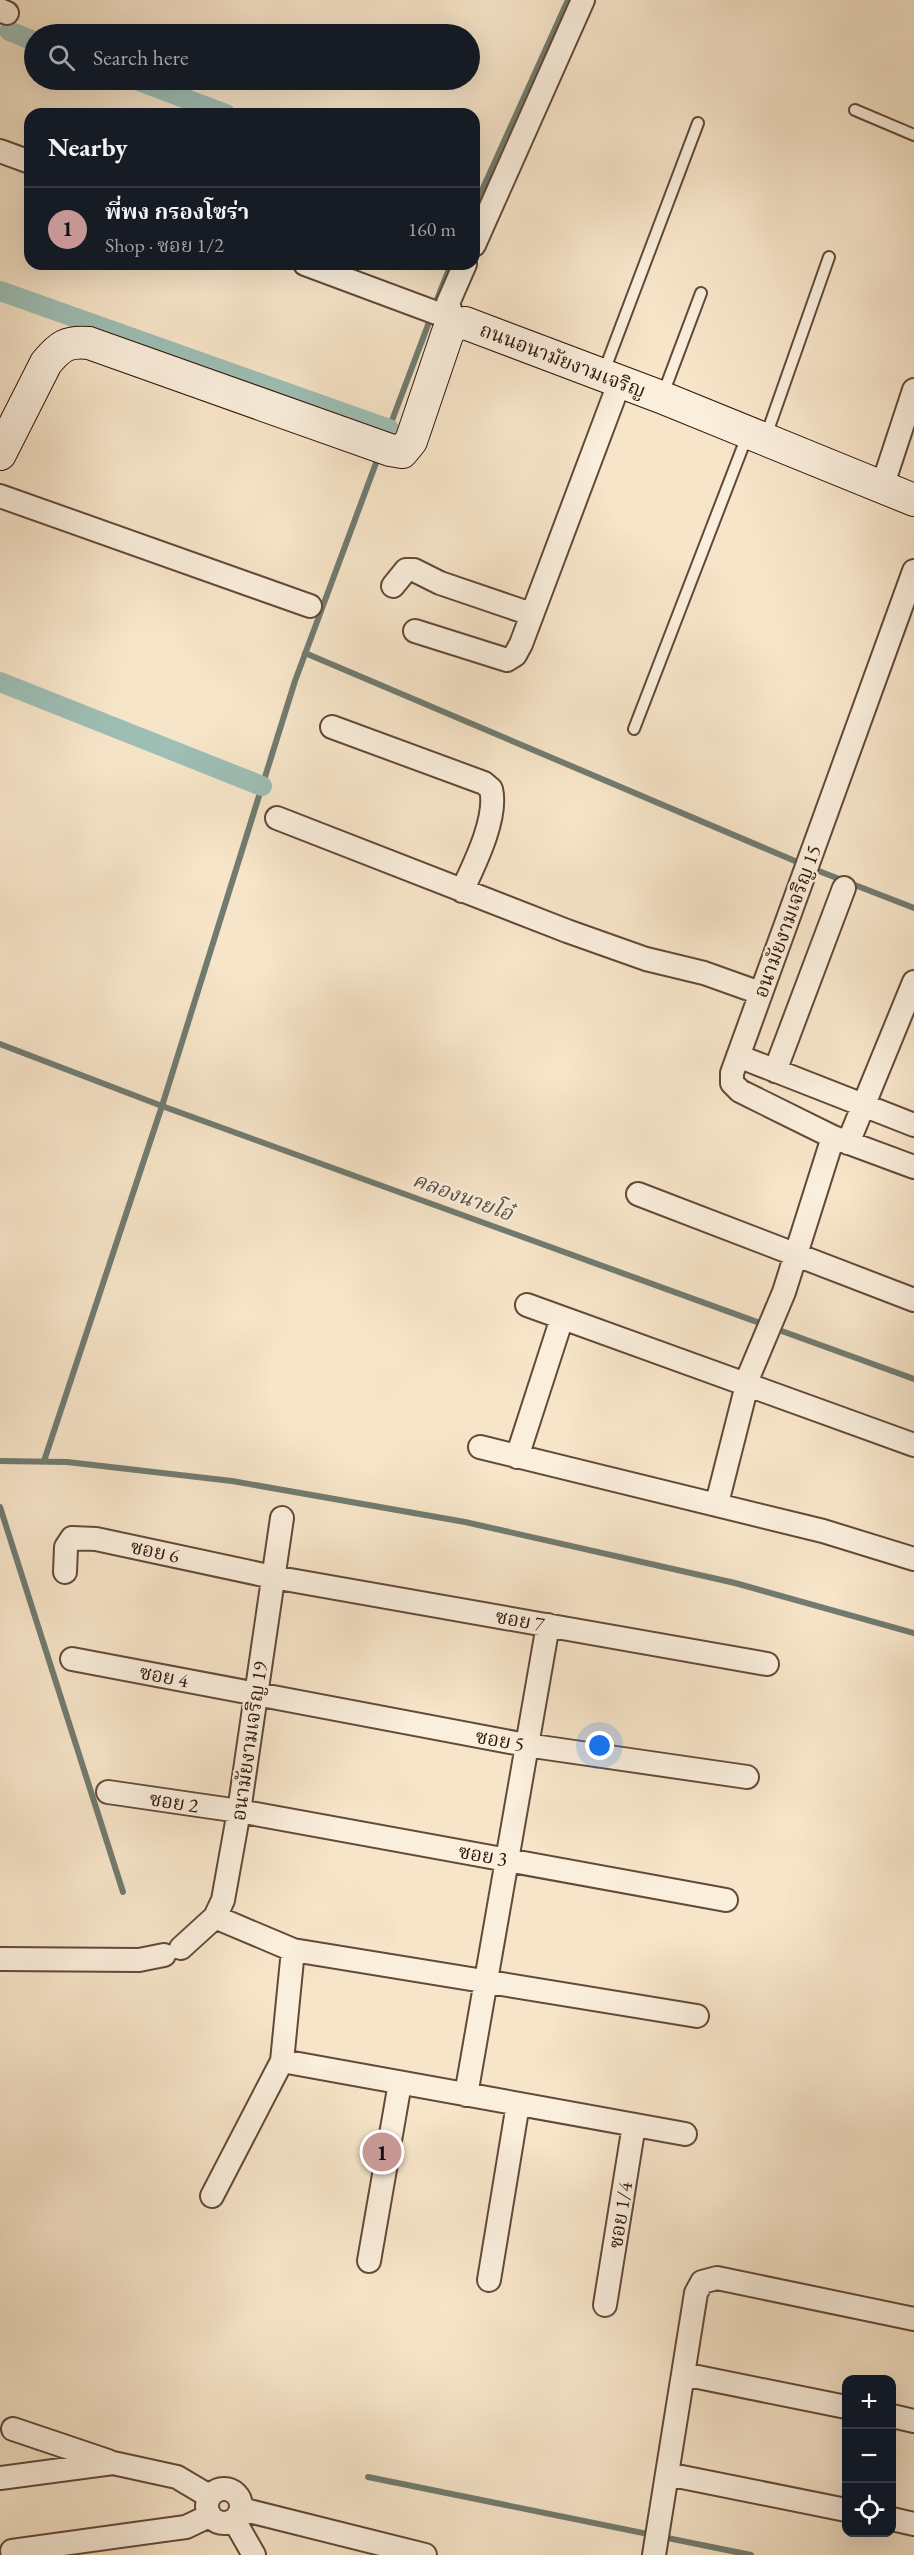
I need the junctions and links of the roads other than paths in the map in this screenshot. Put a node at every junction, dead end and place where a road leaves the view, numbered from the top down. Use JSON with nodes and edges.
{"nodes":[{"id":1,"x":584,"y":0,"type":"edge"},
{"id":2,"x":855,"y":110,"type":"dead end"},
{"id":3,"x":698,"y":123,"type":"dead end"},
{"id":4,"x":914,"y":135,"type":"edge"},
{"id":5,"x":0,"y":151,"type":"edge"},
{"id":6,"x":24,"y":160,"type":"edge"},
{"id":7,"x":480,"y":232,"type":"edge"},
{"id":8,"x":829,"y":257,"type":"dead end"},
{"id":9,"x":321,"y":270,"type":"edge"},
{"id":10,"x":462,"y":270,"type":"edge"},
{"id":11,"x":701,"y":293,"type":"dead end"},
{"id":12,"x":454,"y":325,"type":"junction"},
{"id":13,"x":612,"y":377,"type":"junction"},
{"id":14,"x":914,"y":390,"type":"edge"},
{"id":15,"x":661,"y":397,"type":"junction"},
{"id":16,"x":757,"y":436,"type":"junction"},
{"id":17,"x":0,"y":454,"type":"edge"},
{"id":18,"x":882,"y":487,"type":"junction"},
{"id":19,"x":0,"y":496,"type":"edge"},
{"id":20,"x":914,"y":500,"type":"edge"},
{"id":21,"x":914,"y":571,"type":"edge"},
{"id":22,"x":393,"y":586,"type":"dead end"},
{"id":23,"x":310,"y":606,"type":"dead end"},
{"id":24,"x":531,"y":614,"type":"junction"},
{"id":25,"x":416,"y":631,"type":"dead end"},
{"id":26,"x":332,"y":727,"type":"dead end"},
{"id":27,"x":634,"y":729,"type":"dead end"},
{"id":28,"x":277,"y":818,"type":"dead end"},
{"id":29,"x":844,"y":888,"type":"dead end"},
{"id":30,"x":462,"y":891,"type":"junction"},
{"id":31,"x":914,"y":982,"type":"edge"},
{"id":32,"x":760,"y":993,"type":"junction"},
{"id":33,"x":738,"y":1056,"type":"junction"},
{"id":34,"x":775,"y":1071,"type":"junction"},
{"id":35,"x":864,"y":1104,"type":"junction"},
{"id":36,"x":914,"y":1125,"type":"edge"},
{"id":37,"x":841,"y":1140,"type":"junction"},
{"id":38,"x":914,"y":1167,"type":"edge"},
{"id":39,"x":639,"y":1194,"type":"dead end"},
{"id":40,"x":796,"y":1255,"type":"junction"},
{"id":41,"x":914,"y":1300,"type":"edge"},
{"id":42,"x":527,"y":1305,"type":"dead end"},
{"id":43,"x":562,"y":1318,"type":"junction"},
{"id":44,"x":747,"y":1385,"type":"junction"},
{"id":45,"x":914,"y":1445,"type":"edge"},
{"id":46,"x":480,"y":1448,"type":"dead end"},
{"id":47,"x":517,"y":1456,"type":"junction"},
{"id":48,"x":717,"y":1503,"type":"junction"},
{"id":49,"x":282,"y":1518,"type":"dead end"},
{"id":50,"x":914,"y":1559,"type":"edge"},
{"id":51,"x":65,"y":1572,"type":"dead end"},
{"id":52,"x":273,"y":1577,"type":"junction"},
{"id":53,"x":548,"y":1625,"type":"junction"},
{"id":54,"x":72,"y":1659,"type":"dead end"},
{"id":55,"x":767,"y":1664,"type":"dead end"},
{"id":56,"x":255,"y":1693,"type":"junction"},
{"id":57,"x":526,"y":1745,"type":"junction"},
{"id":58,"x":747,"y":1777,"type":"dead end"},
{"id":59,"x":108,"y":1792,"type":"dead end"},
{"id":60,"x":239,"y":1811,"type":"junction"},
{"id":61,"x":507,"y":1860,"type":"junction"},
{"id":62,"x":726,"y":1900,"type":"dead end"},
{"id":63,"x":215,"y":1917,"type":"junction"},
{"id":64,"x":293,"y":1950,"type":"junction"},
{"id":65,"x":0,"y":1959,"type":"edge"},
{"id":66,"x":484,"y":1981,"type":"junction"},
{"id":67,"x":698,"y":2016,"type":"dead end"},
{"id":68,"x":282,"y":2061,"type":"junction"},
{"id":69,"x":400,"y":2083,"type":"junction"},
{"id":70,"x":466,"y":2095,"type":"junction"},
{"id":71,"x":518,"y":2104,"type":"junction"},
{"id":72,"x":634,"y":2125,"type":"junction"},
{"id":73,"x":685,"y":2134,"type":"dead end"},
{"id":74,"x":212,"y":2196,"type":"dead end"},
{"id":75,"x":369,"y":2261,"type":"dead end"},
{"id":76,"x":489,"y":2280,"type":"dead end"},
{"id":77,"x":606,"y":2305,"type":"dead end"},
{"id":78,"x":914,"y":2319,"type":"edge"},
{"id":79,"x":683,"y":2374,"type":"junction"},
{"id":80,"x":842,"y":2406,"type":"edge"},
{"id":81,"x":896,"y":2417,"type":"edge"},
{"id":82,"x":914,"y":2421,"type":"edge"},
{"id":83,"x":13,"y":2429,"type":"dead end"},
{"id":84,"x":113,"y":2463,"type":"junction"},
{"id":85,"x":667,"y":2475,"type":"junction"},
{"id":86,"x":0,"y":2478,"type":"edge"},
{"id":87,"x":209,"y":2506,"type":"junction"},
{"id":88,"x":842,"y":2509,"type":"edge"},
{"id":89,"x":238,"y":2515,"type":"junction"},
{"id":90,"x":896,"y":2520,"type":"edge"},
{"id":91,"x":914,"y":2523,"type":"edge"},
{"id":92,"x":12,"y":2551,"type":"dead end"},
{"id":93,"x":254,"y":2555,"type":"edge"},
{"id":94,"x":425,"y":2555,"type":"edge"},
{"id":95,"x":654,"y":2555,"type":"edge"}],
"edges":[{"from":1,"to":7,"type":"street"},
{"from":2,"to":4,"type":"lane"},
{"from":3,"to":13,"type":"lane"},
{"from":5,"to":6,"type":"street"},
{"from":8,"to":16,"type":"lane"},
{"from":9,"to":12,"type":"street"},
{"from":10,"to":12,"type":"street"},
{"from":11,"to":15,"type":"lane"},
{"from":12,"to":13,"type":"street","name":"ถนนอนามัยงามเจริญ"},
{"from":12,"to":17,"type":"street","name":"ถนนอนามัยงามเจริญ"},
{"from":13,"to":15,"type":"street","name":"ถนนอนามัยงามเจริญ"},
{"from":13,"to":24,"type":"street"},
{"from":14,"to":18,"type":"street"},
{"from":15,"to":16,"type":"street","name":"ถนนอนามัยงามเจริญ"},
{"from":16,"to":18,"type":"street","name":"ถนนอนามัยงามเจริญ"},
{"from":16,"to":27,"type":"lane"},
{"from":18,"to":20,"type":"street","name":"ถนนอนามัยงามเจริญ"},
{"from":19,"to":23,"type":"street"},
{"from":21,"to":32,"type":"street","name":"อนามัยงามเจริญ 15"},
{"from":22,"to":24,"type":"street"},
{"from":24,"to":25,"type":"street"},
{"from":26,"to":30,"type":"street"},
{"from":28,"to":30,"type":"street"},
{"from":29,"to":34,"type":"street"},
{"from":30,"to":32,"type":"street"},
{"from":31,"to":35,"type":"street"},
{"from":32,"to":33,"type":"street","name":"อนามัยงามเจริญ 15"},
{"from":33,"to":34,"type":"street"},
{"from":33,"to":37,"type":"street","name":"อนามัยงามเจริญ 15"},
{"from":34,"to":35,"type":"street"},
{"from":35,"to":36,"type":"street"},
{"from":35,"to":37,"type":"street"},
{"from":37,"to":38,"type":"street","name":"อนามัยงามเจริญ 15"},
{"from":37,"to":40,"type":"street"},
{"from":39,"to":40,"type":"street"},
{"from":40,"to":41,"type":"street"},
{"from":40,"to":44,"type":"street"},
{"from":42,"to":43,"type":"street"},
{"from":43,"to":44,"type":"street"},
{"from":43,"to":47,"type":"street"},
{"from":44,"to":45,"type":"street"},
{"from":44,"to":48,"type":"street"},
{"from":46,"to":47,"type":"street"},
{"from":47,"to":48,"type":"street"},
{"from":48,"to":50,"type":"street"},
{"from":49,"to":52,"type":"street","name":"อนามัยงามเจริญ 19"},
{"from":51,"to":52,"type":"street","name":"ซอย 6"},
{"from":52,"to":53,"type":"street","name":"ซอย 7"},
{"from":52,"to":56,"type":"street","name":"อนามัยงามเจริญ 19"},
{"from":53,"to":55,"type":"street","name":"ซอย 7"},
{"from":53,"to":57,"type":"street"},
{"from":54,"to":56,"type":"street","name":"ซอย 4"},
{"from":56,"to":57,"type":"street","name":"ซอย 5"},
{"from":56,"to":60,"type":"street","name":"อนามัยงามเจริญ 19"},
{"from":57,"to":58,"type":"street","name":"ซอย 5"},
{"from":57,"to":61,"type":"street"},
{"from":59,"to":60,"type":"street","name":"ซอย 2"},
{"from":60,"to":61,"type":"street","name":"ซอย 3"},
{"from":60,"to":63,"type":"street","name":"อนามัยงามเจริญ 19"},
{"from":61,"to":62,"type":"street","name":"ซอย 3"},
{"from":61,"to":66,"type":"street"},
{"from":63,"to":64,"type":"street"},
{"from":63,"to":65,"type":"street","name":"อนามัยงามเจริญ 19"},
{"from":64,"to":66,"type":"street"},
{"from":64,"to":68,"type":"street"},
{"from":66,"to":67,"type":"street"},
{"from":66,"to":70,"type":"street"},
{"from":68,"to":69,"type":"street"},
{"from":68,"to":74,"type":"street"},
{"from":69,"to":70,"type":"street"},
{"from":69,"to":75,"type":"street"},
{"from":70,"to":71,"type":"street"},
{"from":71,"to":72,"type":"street"},
{"from":71,"to":76,"type":"street"},
{"from":72,"to":73,"type":"street"},
{"from":72,"to":77,"type":"street","name":"ซอย 1/4"},
{"from":78,"to":79,"type":"street"},
{"from":79,"to":80,"type":"street"},
{"from":79,"to":85,"type":"street"},
{"from":81,"to":82,"type":"street"},
{"from":83,"to":84,"type":"street"},
{"from":84,"to":86,"type":"street"},
{"from":84,"to":87,"type":"street"},
{"from":85,"to":88,"type":"street"},
{"from":85,"to":95,"type":"street"},
{"from":87,"to":89,"type":"street"},
{"from":87,"to":89,"type":"street"},
{"from":87,"to":92,"type":"street"},
{"from":89,"to":93,"type":"street"},
{"from":89,"to":94,"type":"street"},
{"from":90,"to":91,"type":"street"}]}
